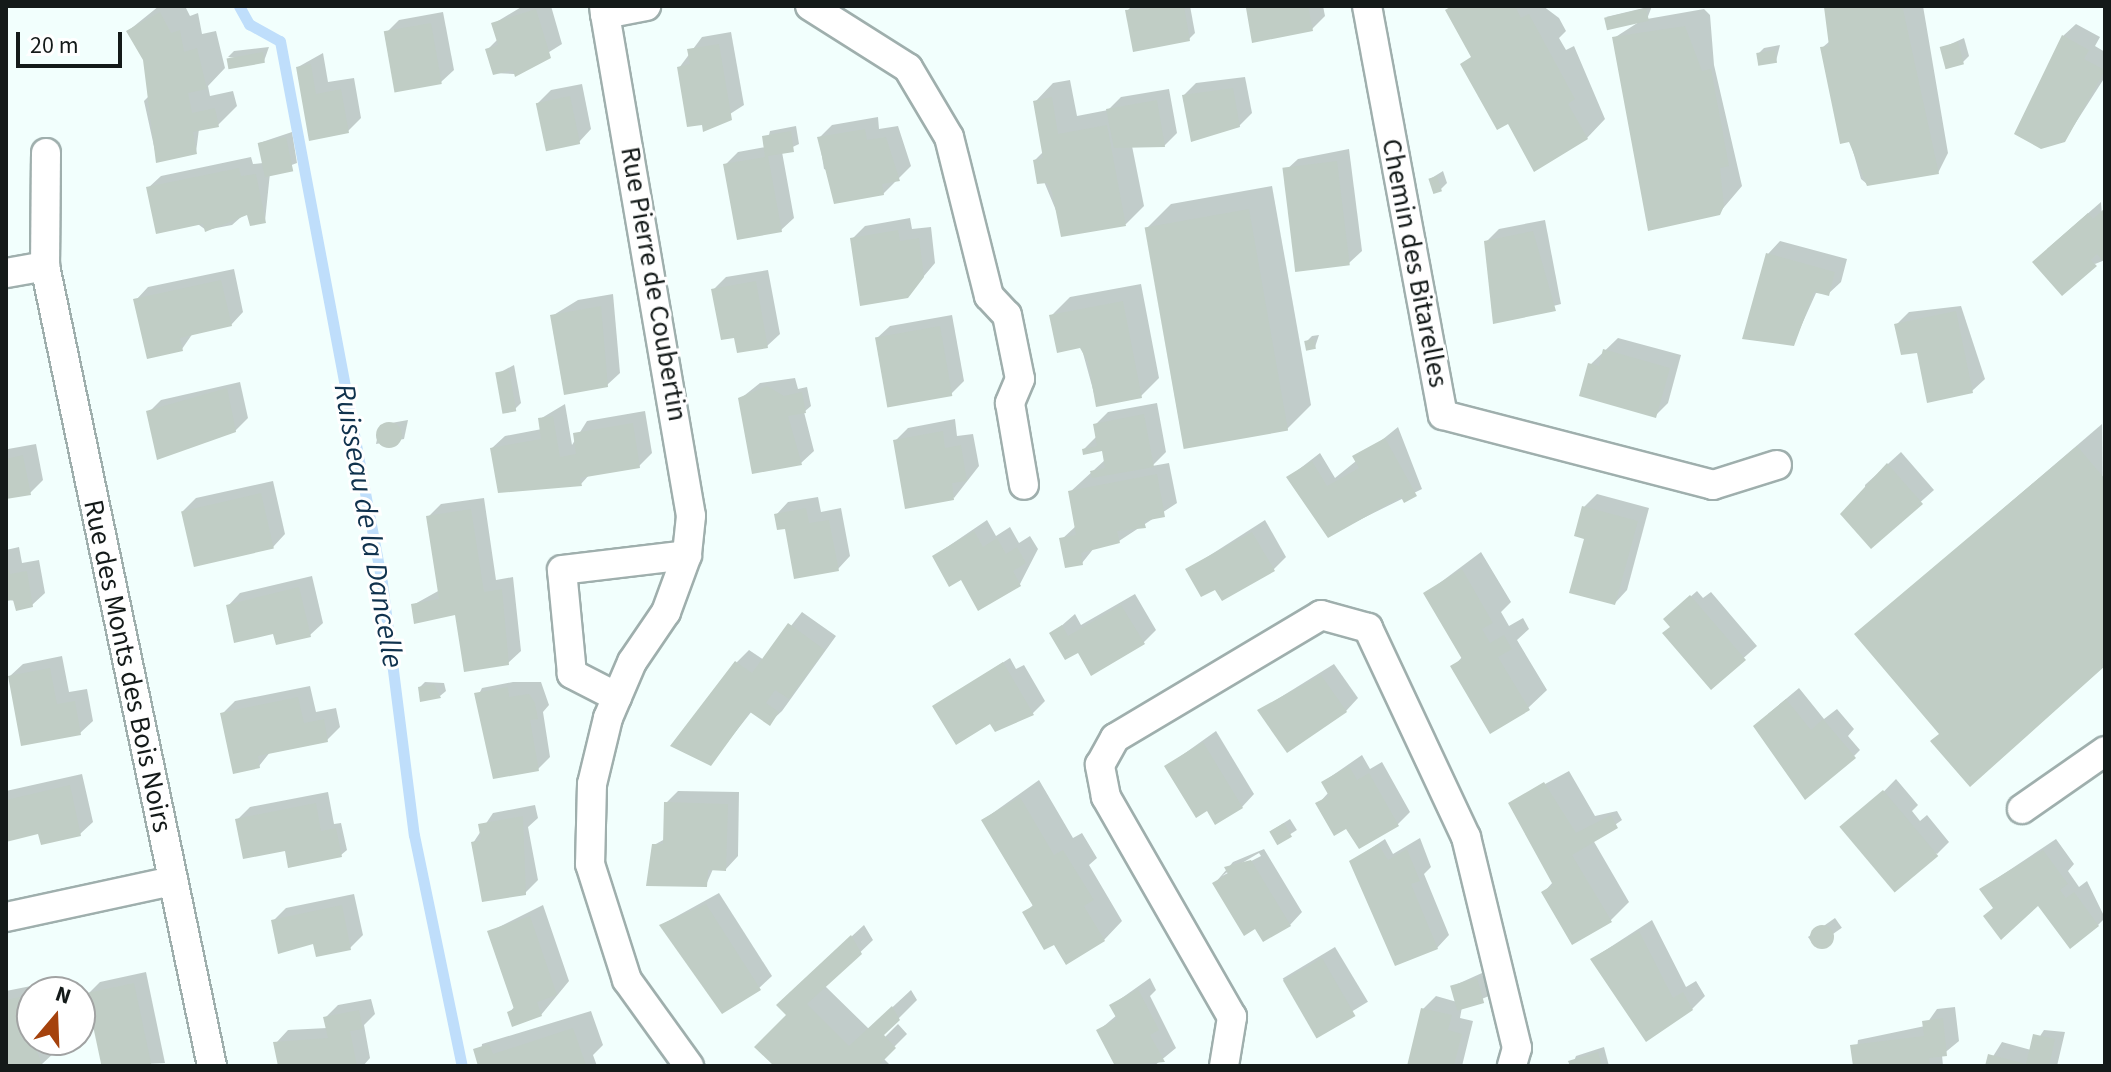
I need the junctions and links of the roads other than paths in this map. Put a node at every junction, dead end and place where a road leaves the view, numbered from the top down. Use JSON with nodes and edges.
{"nodes":[{"id":1,"x":646,"y":6,"type":"edge"},
{"id":2,"x":810,"y":6,"type":"edge"},
{"id":3,"x":1367,"y":6,"type":"edge"},
{"id":4,"x":604,"y":10,"type":"edge"},
{"id":5,"x":46,"y":153,"type":"dead end"},
{"id":6,"x":45,"y":266,"type":"junction"},
{"id":7,"x":6,"y":273,"type":"edge"},
{"id":8,"x":1777,"y":465,"type":"dead end"},
{"id":9,"x":1024,"y":485,"type":"dead end"},
{"id":10,"x":687,"y":555,"type":"junction"},
{"id":11,"x":617,"y":697,"type":"junction"},
{"id":12,"x":2105,"y":751,"type":"edge"},
{"id":13,"x":2022,"y":809,"type":"dead end"},
{"id":14,"x":173,"y":881,"type":"junction"},
{"id":15,"x":6,"y":917,"type":"edge"},
{"id":16,"x":212,"y":1066,"type":"edge"},
{"id":17,"x":689,"y":1066,"type":"edge"},
{"id":18,"x":1224,"y":1066,"type":"edge"},
{"id":19,"x":1512,"y":1066,"type":"edge"}],
"edges":[{"from":1,"to":4,"type":"street","name":"Rue Pierre de Coubertin"},
{"from":2,"to":9,"type":"street"},
{"from":3,"to":8,"type":"street","name":"Chemin des Bitarelles"},
{"from":4,"to":10,"type":"street","name":"Rue Pierre de Coubertin"},
{"from":5,"to":6,"type":"street","name":"Rue des Monts des Bois Noirs"},
{"from":6,"to":7,"type":"street"},
{"from":6,"to":14,"type":"street","name":"Rue des Monts des Bois Noirs"},
{"from":10,"to":11,"type":"street","name":"Rue Pierre de Coubertin"},
{"from":10,"to":11,"type":"street"},
{"from":11,"to":17,"type":"street","name":"Rue Pierre de Coubertin"},
{"from":12,"to":13,"type":"street"},
{"from":14,"to":15,"type":"street"},
{"from":14,"to":16,"type":"street","name":"Rue des Monts des Bois Noirs"},
{"from":18,"to":19,"type":"street"}]}
